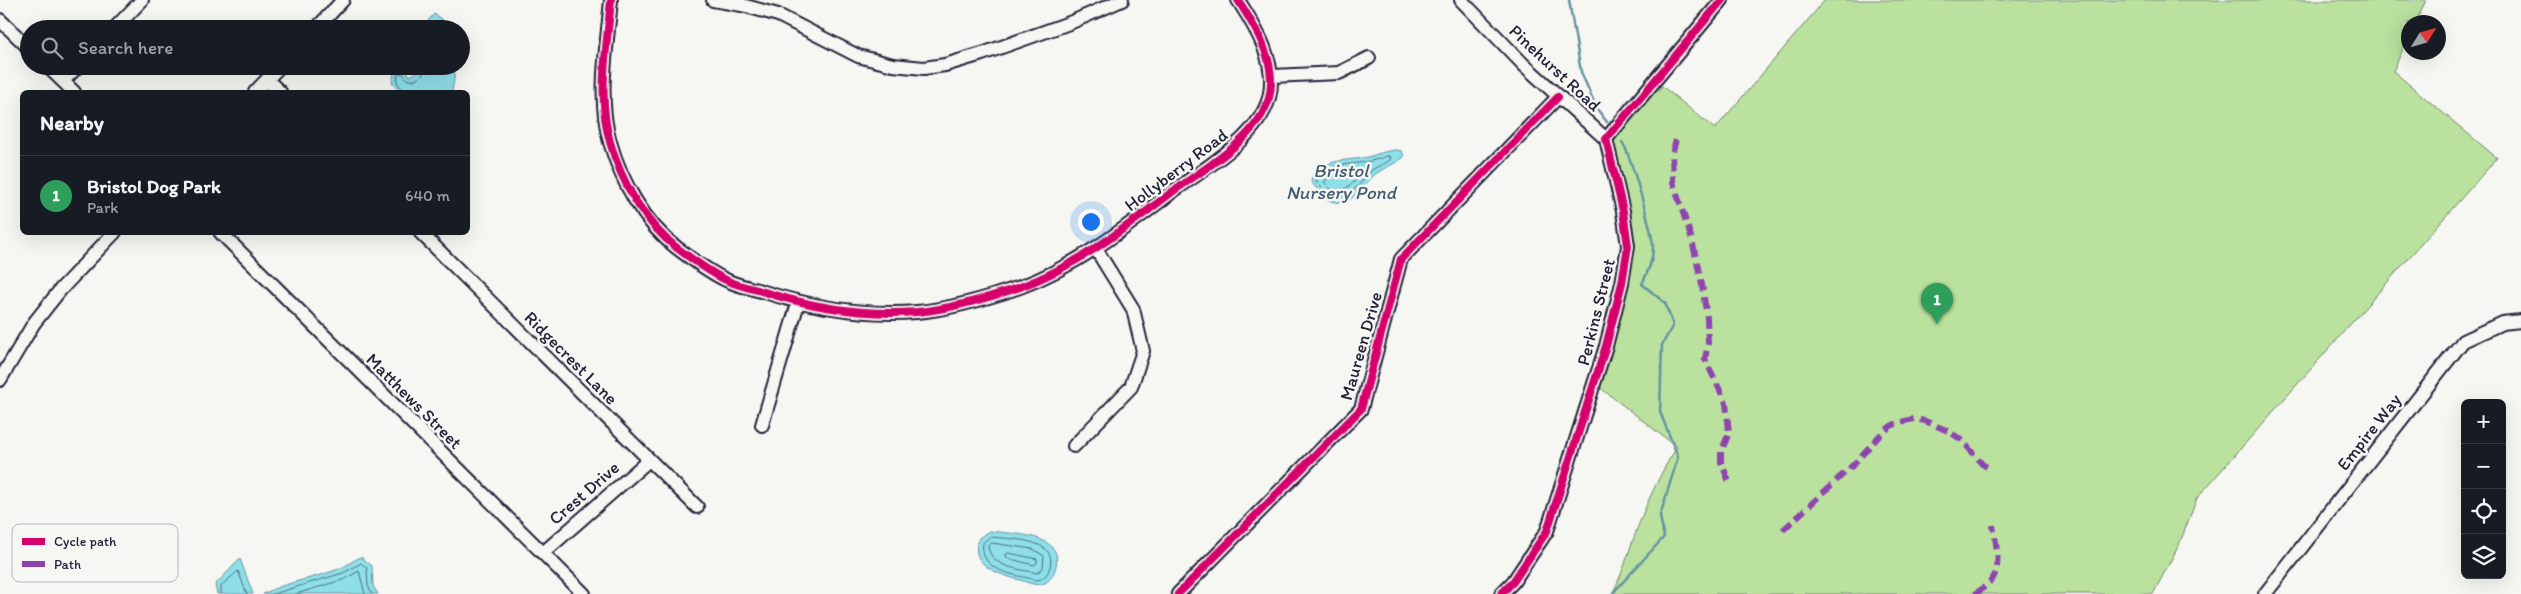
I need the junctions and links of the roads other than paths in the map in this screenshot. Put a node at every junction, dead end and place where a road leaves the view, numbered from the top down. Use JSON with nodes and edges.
{"nodes":[{"id":1,"x":142,"y":0,"type":"edge"},
{"id":2,"x":343,"y":0,"type":"edge"},
{"id":3,"x":611,"y":0,"type":"edge"},
{"id":4,"x":713,"y":0,"type":"edge"},
{"id":5,"x":1122,"y":0,"type":"edge"},
{"id":6,"x":1238,"y":0,"type":"edge"},
{"id":7,"x":1461,"y":0,"type":"edge"},
{"id":8,"x":1722,"y":0,"type":"edge"},
{"id":9,"x":0,"y":20,"type":"edge"},
{"id":10,"x":123,"y":20,"type":"edge"},
{"id":11,"x":324,"y":20,"type":"edge"},
{"id":12,"x":20,"y":39,"type":"edge"},
{"id":13,"x":1369,"y":58,"type":"dead end"},
{"id":14,"x":57,"y":75,"type":"edge"},
{"id":15,"x":69,"y":75,"type":"edge"},
{"id":16,"x":272,"y":75,"type":"edge"},
{"id":17,"x":1272,"y":76,"type":"junction"},
{"id":18,"x":267,"y":80,"type":"junction"},
{"id":19,"x":63,"y":81,"type":"junction"},
{"id":20,"x":72,"y":90,"type":"edge"},
{"id":21,"x":257,"y":90,"type":"edge"},
{"id":22,"x":278,"y":90,"type":"edge"},
{"id":23,"x":1558,"y":97,"type":"junction"},
{"id":24,"x":1606,"y":139,"type":"junction"},
{"id":25,"x":113,"y":235,"type":"edge"},
{"id":26,"x":223,"y":235,"type":"edge"},
{"id":27,"x":423,"y":235,"type":"edge"},
{"id":28,"x":1096,"y":249,"type":"junction"},
{"id":29,"x":798,"y":303,"type":"junction"},
{"id":30,"x":2521,"y":321,"type":"edge"},
{"id":31,"x":0,"y":380,"type":"edge"},
{"id":32,"x":762,"y":425,"type":"dead end"},
{"id":33,"x":1074,"y":446,"type":"dead end"},
{"id":34,"x":649,"y":460,"type":"junction"},
{"id":35,"x":697,"y":507,"type":"dead end"},
{"id":36,"x":543,"y":553,"type":"junction"},
{"id":37,"x":584,"y":594,"type":"edge"},
{"id":38,"x":1178,"y":594,"type":"edge"},
{"id":39,"x":1501,"y":594,"type":"edge"},
{"id":40,"x":2265,"y":594,"type":"edge"}],
"edges":[{"from":1,"to":10,"type":"street"},
{"from":2,"to":11,"type":"street"},
{"from":3,"to":29,"type":"street","name":"Hollyberry Road"},
{"from":4,"to":5,"type":"street"},
{"from":6,"to":17,"type":"street","name":"Hollyberry Road"},
{"from":7,"to":23,"type":"street","name":"Pinehurst Road"},
{"from":8,"to":24,"type":"street"},
{"from":9,"to":12,"type":"street"},
{"from":13,"to":17,"type":"street"},
{"from":14,"to":19,"type":"street"},
{"from":15,"to":19,"type":"street"},
{"from":16,"to":18,"type":"street"},
{"from":17,"to":28,"type":"street","name":"Hollyberry Road"},
{"from":18,"to":21,"type":"street"},
{"from":18,"to":22,"type":"street"},
{"from":19,"to":20,"type":"street"},
{"from":23,"to":24,"type":"street","name":"Pinehurst Road"},
{"from":23,"to":38,"type":"street","name":"Maureen Drive"},
{"from":24,"to":39,"type":"street","name":"Perkins Street"},
{"from":25,"to":31,"type":"street"},
{"from":26,"to":36,"type":"street","name":"Matthews Street"},
{"from":27,"to":34,"type":"street","name":"Ridgecrest Lane"},
{"from":28,"to":29,"type":"street","name":"Hollyberry Road"},
{"from":28,"to":33,"type":"street"},
{"from":29,"to":32,"type":"street"},
{"from":30,"to":40,"type":"street","name":"Empire Way"},
{"from":34,"to":35,"type":"street","name":"Ridgecrest Lane"},
{"from":34,"to":36,"type":"street","name":"Crest Drive"},
{"from":36,"to":37,"type":"street","name":"Matthews Street"}]}
